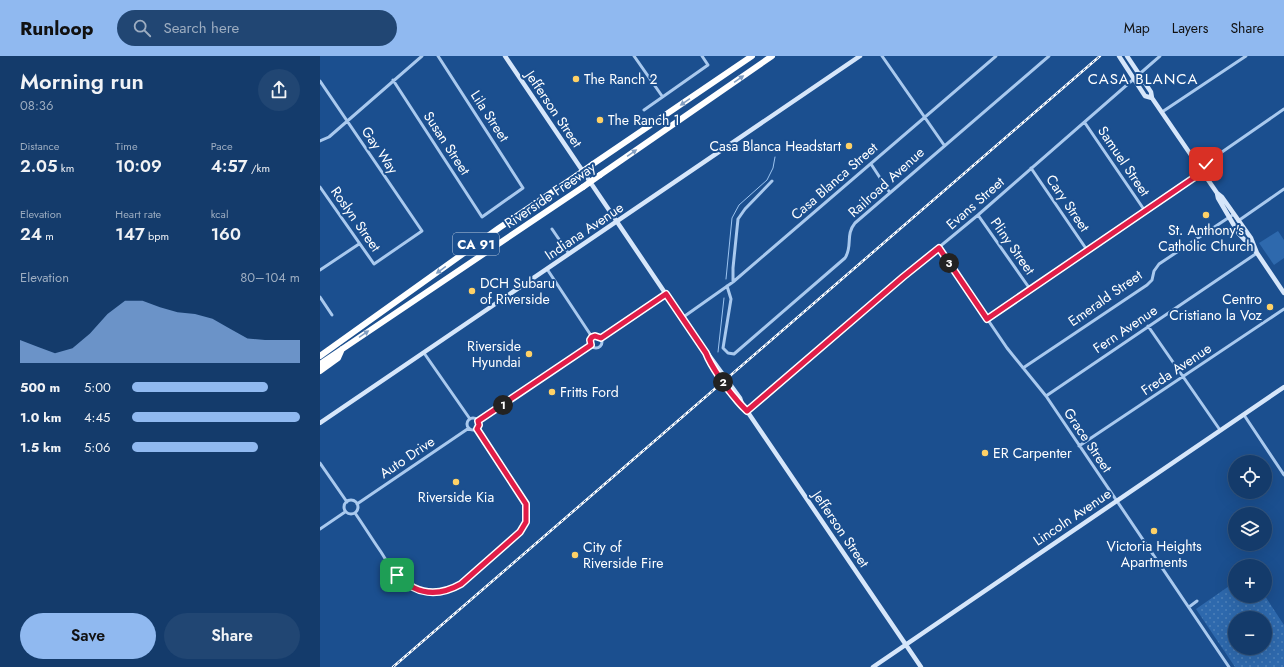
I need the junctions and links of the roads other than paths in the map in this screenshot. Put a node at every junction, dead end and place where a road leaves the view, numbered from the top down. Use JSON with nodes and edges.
{"nodes":[{"id":1,"x":422,"y":56,"type":"edge"},
{"id":2,"x":438,"y":56,"type":"edge"},
{"id":3,"x":506,"y":56,"type":"edge"},
{"id":4,"x":634,"y":56,"type":"edge"},
{"id":5,"x":702,"y":56,"type":"edge"},
{"id":6,"x":752,"y":56,"type":"edge"},
{"id":7,"x":772,"y":56,"type":"edge"},
{"id":8,"x":860,"y":56,"type":"edge"},
{"id":9,"x":882,"y":56,"type":"edge"},
{"id":10,"x":996,"y":56,"type":"edge"},
{"id":11,"x":1049,"y":56,"type":"edge"},
{"id":12,"x":1119,"y":56,"type":"edge"},
{"id":13,"x":1127,"y":56,"type":"edge"},
{"id":14,"x":1160,"y":56,"type":"edge"},
{"id":15,"x":1246,"y":56,"type":"edge"},
{"id":16,"x":1139,"y":74,"type":"junction"},
{"id":17,"x":1135,"y":79,"type":"junction"},
{"id":18,"x":393,"y":80,"type":"junction"},
{"id":19,"x":320,"y":81,"type":"edge"},
{"id":20,"x":662,"y":96,"type":"junction"},
{"id":21,"x":1152,"y":98,"type":"junction"},
{"id":22,"x":1284,"y":109,"type":"edge"},
{"id":23,"x":644,"y":110,"type":"dead end"},
{"id":24,"x":1162,"y":112,"type":"junction"},
{"id":25,"x":925,"y":118,"type":"junction"},
{"id":26,"x":347,"y":121,"type":"junction"},
{"id":27,"x":1084,"y":123,"type":"junction"},
{"id":28,"x":320,"y":141,"type":"edge"},
{"id":29,"x":944,"y":145,"type":"junction"},
{"id":30,"x":871,"y":164,"type":"junction"},
{"id":31,"x":1031,"y":168,"type":"junction"},
{"id":32,"x":1201,"y":169,"type":"junction"},
{"id":33,"x":772,"y":181,"type":"dead end"},
{"id":34,"x":320,"y":187,"type":"edge"},
{"id":35,"x":1284,"y":189,"type":"edge"},
{"id":36,"x":890,"y":193,"type":"junction"},
{"id":37,"x":1144,"y":211,"type":"junction"},
{"id":38,"x":978,"y":215,"type":"junction"},
{"id":39,"x":1232,"y":216,"type":"junction"},
{"id":40,"x":482,"y":217,"type":"joint"},
{"id":41,"x":1238,"y":221,"type":"junction"},
{"id":42,"x":617,"y":222,"type":"junction"},
{"id":43,"x":552,"y":229,"type":"dead end"},
{"id":44,"x":359,"y":244,"type":"junction"},
{"id":45,"x":939,"y":248,"type":"junction"},
{"id":46,"x":1087,"y":250,"type":"junction"},
{"id":47,"x":1257,"y":253,"type":"junction"},
{"id":48,"x":569,"y":254,"type":"junction"},
{"id":49,"x":374,"y":264,"type":"joint"},
{"id":50,"x":547,"y":269,"type":"junction"},
{"id":51,"x":320,"y":270,"type":"edge"},
{"id":52,"x":733,"y":282,"type":"junction"},
{"id":53,"x":728,"y":286,"type":"junction"},
{"id":54,"x":1030,"y":289,"type":"junction"},
{"id":55,"x":1284,"y":293,"type":"edge"},
{"id":56,"x":666,"y":294,"type":"junction"},
{"id":57,"x":320,"y":298,"type":"edge"},
{"id":58,"x":1284,"y":309,"type":"edge"},
{"id":59,"x":332,"y":315,"type":"dead end"},
{"id":60,"x":682,"y":318,"type":"junction"},
{"id":61,"x":987,"y":319,"type":"junction"},
{"id":62,"x":1148,"y":326,"type":"junction"},
{"id":63,"x":592,"y":337,"type":"junction"},
{"id":64,"x":601,"y":338,"type":"junction"},
{"id":65,"x":591,"y":345,"type":"junction"},
{"id":66,"x":342,"y":349,"type":"junction"},
{"id":67,"x":424,"y":353,"type":"junction"},
{"id":68,"x":321,"y":354,"type":"edge"},
{"id":69,"x":320,"y":364,"type":"edge"},
{"id":70,"x":1023,"y":368,"type":"junction"},
{"id":71,"x":320,"y":370,"type":"edge"},
{"id":72,"x":1183,"y":377,"type":"junction"},
{"id":73,"x":1284,"y":387,"type":"edge"},
{"id":74,"x":1046,"y":396,"type":"junction"},
{"id":75,"x":747,"y":411,"type":"junction"},
{"id":76,"x":1244,"y":415,"type":"junction"},
{"id":77,"x":470,"y":420,"type":"junction"},
{"id":78,"x":478,"y":421,"type":"junction"},
{"id":79,"x":320,"y":423,"type":"edge"},
{"id":80,"x":469,"y":428,"type":"junction"},
{"id":81,"x":477,"y":429,"type":"junction"},
{"id":82,"x":1220,"y":430,"type":"junction"},
{"id":83,"x":1079,"y":446,"type":"junction"},
{"id":84,"x":320,"y":463,"type":"edge"},
{"id":85,"x":1284,"y":475,"type":"edge"},
{"id":86,"x":1116,"y":500,"type":"junction"},
{"id":87,"x":347,"y":502,"type":"junction"},
{"id":88,"x":357,"y":504,"type":"junction"},
{"id":89,"x":346,"y":512,"type":"junction"},
{"id":90,"x":355,"y":513,"type":"junction"},
{"id":91,"x":320,"y":529,"type":"edge"},
{"id":92,"x":1197,"y":601,"type":"dead end"},
{"id":93,"x":1189,"y":607,"type":"junction"},
{"id":94,"x":906,"y":645,"type":"junction"},
{"id":95,"x":873,"y":667,"type":"edge"},
{"id":96,"x":921,"y":667,"type":"edge"},
{"id":97,"x":1229,"y":667,"type":"edge"}],
"edges":[{"from":1,"to":18,"type":"street"},
{"from":2,"to":40,"type":"street","name":"Lila Street"},
{"from":3,"to":42,"type":"street","name":"Jefferson Street"},
{"from":4,"to":20,"type":"street"},
{"from":5,"to":20,"type":"street"},
{"from":6,"to":68,"type":"highway","name":"Riverside Freeway","number":"CA 91","one_way":true,"bridge":true},
{"from":66,"to":7,"type":"highway","name":"Riverside Freeway","number":"CA 91","one_way":true,"bridge":true},
{"from":8,"to":42,"type":"street","name":"Indiana Avenue"},
{"from":9,"to":25,"type":"street"},
{"from":10,"to":25,"type":"street","name":"Casa Blanca Street"},
{"from":11,"to":29,"type":"street","name":"Railroad Avenue"},
{"from":12,"to":17,"type":"street"},
{"from":13,"to":16,"type":"street"},
{"from":14,"to":16,"type":"street","name":"Evans Street"},
{"from":15,"to":24,"type":"street"},
{"from":16,"to":17,"type":"street","name":"Evans Street"},
{"from":16,"to":21,"type":"street"},
{"from":17,"to":21,"type":"street"},
{"from":17,"to":27,"type":"street","name":"Evans Street"},
{"from":18,"to":26,"type":"street"},
{"from":18,"to":40,"type":"street","name":"Susan Street"},
{"from":19,"to":26,"type":"street","name":"Gay Way"},
{"from":20,"to":23,"type":"street"},
{"from":21,"to":24,"type":"street"},
{"from":22,"to":32,"type":"street"},
{"from":24,"to":32,"type":"street"},
{"from":25,"to":29,"type":"street"},
{"from":25,"to":30,"type":"street","name":"Casa Blanca Street"},
{"from":26,"to":28,"type":"street"},
{"from":26,"to":49,"type":"street","name":"Gay Way"},
{"from":27,"to":31,"type":"street","name":"Evans Street"},
{"from":27,"to":37,"type":"street","name":"Samuel Street"},
{"from":29,"to":36,"type":"street","name":"Railroad Avenue"},
{"from":30,"to":36,"type":"street"},
{"from":30,"to":52,"type":"street","name":"Casa Blanca Street"},
{"from":31,"to":38,"type":"street","name":"Evans Street"},
{"from":31,"to":46,"type":"street","name":"Cary Street"},
{"from":32,"to":37,"type":"street"},
{"from":32,"to":39,"type":"street"},
{"from":33,"to":52,"type":"street"},
{"from":34,"to":44,"type":"street","name":"Roslyn Street"},
{"from":35,"to":41,"type":"street"},
{"from":36,"to":53,"type":"street","name":"Railroad Avenue"},
{"from":37,"to":46,"type":"street"},
{"from":38,"to":45,"type":"street","name":"Evans Street"},
{"from":38,"to":54,"type":"street","name":"Pliny Street"},
{"from":39,"to":41,"type":"street"},
{"from":39,"to":47,"type":"street"},
{"from":39,"to":70,"type":"street","name":"Emerald Street"},
{"from":41,"to":47,"type":"street"},
{"from":42,"to":48,"type":"street","name":"Indiana Avenue"},
{"from":42,"to":56,"type":"street","name":"Jefferson Street"},
{"from":43,"to":48,"type":"street"},
{"from":44,"to":49,"type":"street","name":"Roslyn Street"},
{"from":44,"to":51,"type":"street"},
{"from":45,"to":61,"type":"street","name":"Grace Street"},
{"from":45,"to":75,"type":"street","name":"Evans Street"},
{"from":46,"to":54,"type":"street"},
{"from":47,"to":55,"type":"street"},
{"from":47,"to":62,"type":"street","name":"Fern Avenue"},
{"from":48,"to":50,"type":"street","name":"Indiana Avenue"},
{"from":50,"to":63,"type":"street"},
{"from":50,"to":67,"type":"street","name":"Indiana Avenue"},
{"from":52,"to":53,"type":"street","name":"Casa Blanca Street"},
{"from":53,"to":60,"type":"street","name":"Casa Blanca Street"},
{"from":54,"to":61,"type":"street"},
{"from":56,"to":60,"type":"street","name":"Jefferson Street"},
{"from":56,"to":64,"type":"street"},
{"from":57,"to":59,"type":"street"},
{"from":58,"to":72,"type":"street","name":"Freda Avenue"},
{"from":60,"to":75,"type":"street","name":"Jefferson Street"},
{"from":61,"to":70,"type":"street","name":"Grace Street"},
{"from":62,"to":72,"type":"street"},
{"from":62,"to":74,"type":"street","name":"Fern Avenue"},
{"from":63,"to":64,"type":"street"},
{"from":63,"to":65,"type":"street"},
{"from":64,"to":65,"type":"street"},
{"from":65,"to":78,"type":"street"},
{"from":66,"to":69,"type":"highway","name":"Riverside Freeway","number":"CA 91"},
{"from":66,"to":71,"type":"highway"},
{"from":67,"to":77,"type":"street"},
{"from":67,"to":79,"type":"street","name":"Indiana Avenue"},
{"from":70,"to":74,"type":"street","name":"Grace Street"},
{"from":72,"to":82,"type":"street"},
{"from":72,"to":83,"type":"street","name":"Freda Avenue"},
{"from":73,"to":76,"type":"street","name":"Lincoln Avenue"},
{"from":74,"to":83,"type":"street","name":"Grace Street"},
{"from":75,"to":94,"type":"street","name":"Jefferson Street"},
{"from":76,"to":82,"type":"street","name":"Lincoln Avenue"},
{"from":76,"to":85,"type":"street"},
{"from":77,"to":78,"type":"street"},
{"from":77,"to":80,"type":"street"},
{"from":78,"to":81,"type":"street"},
{"from":80,"to":81,"type":"street"},
{"from":80,"to":88,"type":"street","name":"Auto Drive"},
{"from":81,"to":90,"type":"street"},
{"from":82,"to":86,"type":"street","name":"Lincoln Avenue"},
{"from":83,"to":86,"type":"street","name":"Grace Street"},
{"from":84,"to":87,"type":"street"},
{"from":86,"to":93,"type":"street","name":"Grace Street"},
{"from":86,"to":94,"type":"street","name":"Lincoln Avenue"},
{"from":87,"to":88,"type":"street"},
{"from":87,"to":89,"type":"street"},
{"from":88,"to":90,"type":"street"},
{"from":89,"to":90,"type":"street"},
{"from":89,"to":91,"type":"street"},
{"from":92,"to":93,"type":"street"},
{"from":93,"to":97,"type":"street","name":"Grace Street"},
{"from":94,"to":95,"type":"street","name":"Lincoln Avenue"},
{"from":94,"to":96,"type":"street","name":"Jefferson Street"}]}
